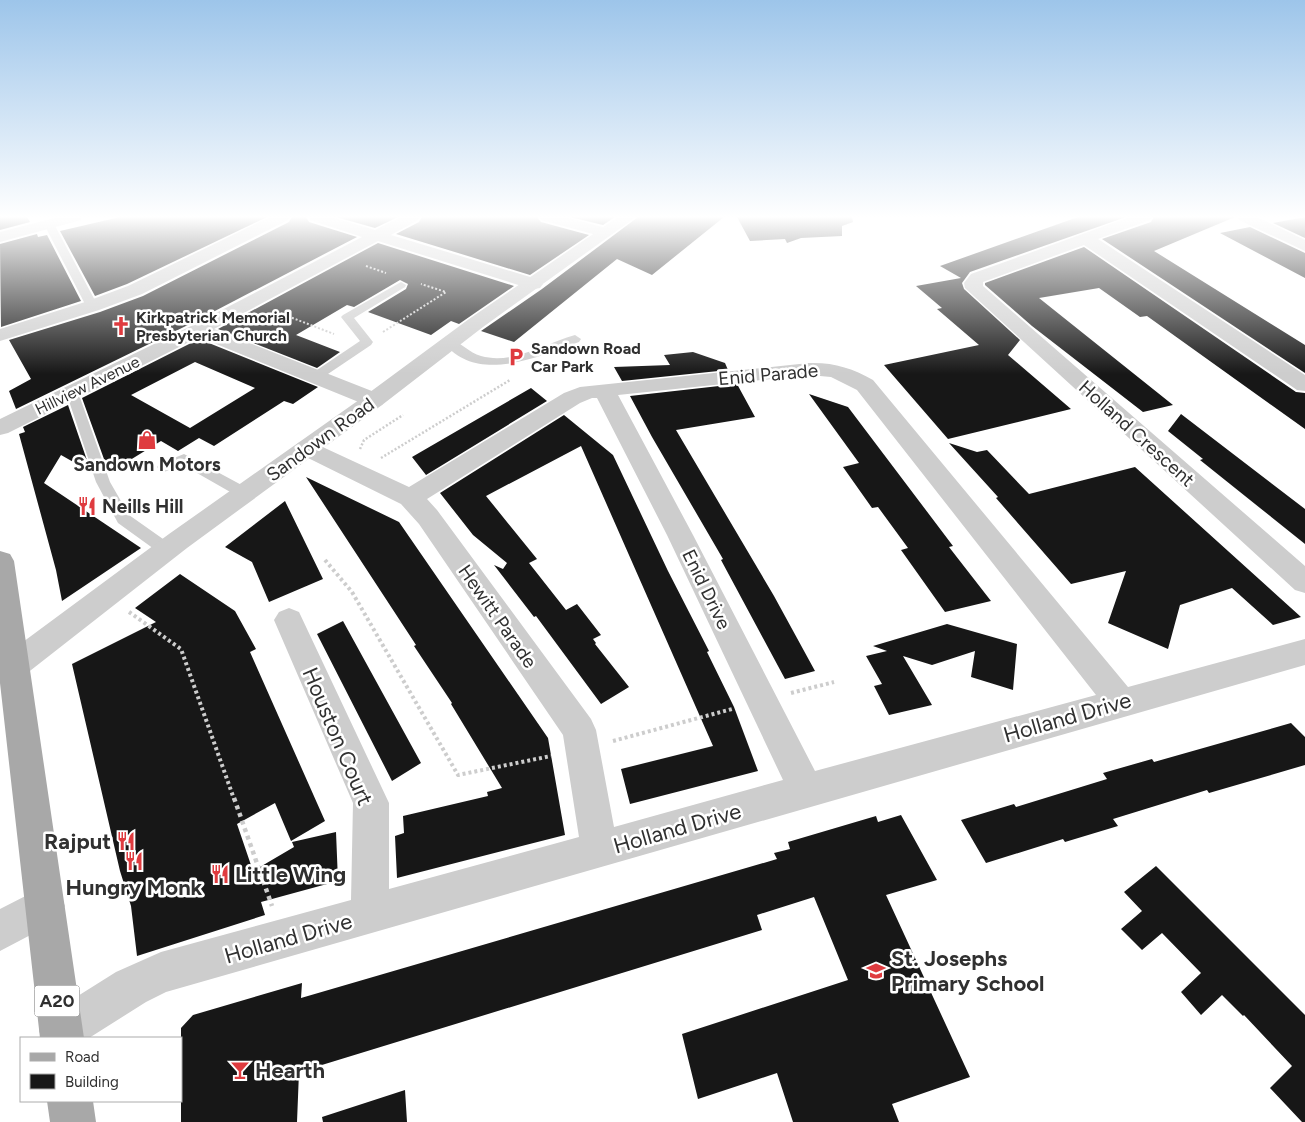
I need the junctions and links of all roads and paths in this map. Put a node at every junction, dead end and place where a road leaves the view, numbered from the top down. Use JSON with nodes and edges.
{"nodes":[{"id":1,"x":73,"y":269,"type":"edge"},
{"id":2,"x":176,"y":269,"type":"edge"},
{"id":3,"x":314,"y":269,"type":"edge"},
{"id":4,"x":488,"y":269,"type":"edge"},
{"id":5,"x":554,"y":269,"type":"edge"},
{"id":6,"x":1000,"y":269,"type":"edge"},
{"id":7,"x":1132,"y":269,"type":"edge"},
{"id":8,"x":534,"y":284,"type":"junction"},
{"id":9,"x":401,"y":285,"type":"dead end"},
{"id":10,"x":252,"y":302,"type":"junction"},
{"id":11,"x":92,"y":306,"type":"junction"},
{"id":12,"x":198,"y":330,"type":"junction"},
{"id":13,"x":0,"y":335,"type":"edge"},
{"id":14,"x":575,"y":339,"type":"dead end"},
{"id":15,"x":450,"y":343,"type":"junction"},
{"id":16,"x":363,"y":345,"type":"junction"},
{"id":17,"x":316,"y":377,"type":"junction"},
{"id":18,"x":514,"y":378,"type":"dead end"},
{"id":19,"x":1305,"y":385,"type":"edge"},
{"id":20,"x":605,"y":390,"type":"junction"},
{"id":21,"x":72,"y":392,"type":"junction"},
{"id":22,"x":374,"y":400,"type":"junction"},
{"id":23,"x":404,"y":415,"type":"dead end"},
{"id":24,"x":0,"y":428,"type":"edge"},
{"id":25,"x":306,"y":448,"type":"junction"},
{"id":26,"x":164,"y":467,"type":"dead end"},
{"id":27,"x":353,"y":471,"type":"junction"},
{"id":28,"x":244,"y":493,"type":"junction"},
{"id":29,"x":410,"y":498,"type":"junction"},
{"id":30,"x":167,"y":550,"type":"junction"},
{"id":31,"x":0,"y":561,"type":"edge"},
{"id":32,"x":1305,"y":582,"type":"edge"},
{"id":33,"x":106,"y":596,"type":"junction"},
{"id":34,"x":288,"y":620,"type":"dead end"},
{"id":35,"x":1305,"y":652,"type":"edge"},
{"id":36,"x":15,"y":666,"type":"junction"},
{"id":37,"x":1121,"y":702,"type":"junction"},
{"id":38,"x":806,"y":790,"type":"junction"},
{"id":39,"x":600,"y":850,"type":"junction"},
{"id":40,"x":45,"y":906,"type":"junction"},
{"id":41,"x":370,"y":915,"type":"junction"},
{"id":42,"x":0,"y":931,"type":"edge"},
{"id":43,"x":283,"y":939,"type":"junction"},
{"id":44,"x":62,"y":1034,"type":"edge"},
{"id":45,"x":70,"y":1102,"type":"edge"},
{"id":46,"x":73,"y":1122,"type":"edge"}],
"edges":[{"from":1,"to":11,"type":"lane"},
{"from":2,"to":11,"type":"street"},
{"from":3,"to":10,"type":"street","name":"Hillview Avenue"},
{"from":4,"to":8,"type":"street"},
{"from":5,"to":8,"type":"street","name":"Sandown Road"},
{"from":6,"to":32,"type":"street","name":"Holland Crescent"},
{"from":7,"to":19,"type":"street"},
{"from":8,"to":15,"type":"street","name":"Sandown Road"},
{"from":9,"to":16,"type":"lane"},
{"from":10,"to":12,"type":"street","name":"Hillview Avenue"},
{"from":10,"to":16,"type":"path"},
{"from":11,"to":13,"type":"street"},
{"from":12,"to":17,"type":"street"},
{"from":12,"to":21,"type":"street","name":"Hillview Avenue"},
{"from":14,"to":15,"type":"lane"},
{"from":15,"to":22,"type":"street","name":"Sandown Road"},
{"from":16,"to":17,"type":"lane"},
{"from":17,"to":22,"type":"street"},
{"from":18,"to":27,"type":"path"},
{"from":20,"to":29,"type":"street","name":"Enid Parade"},
{"from":20,"to":37,"type":"street","name":"Enid Parade"},
{"from":20,"to":38,"type":"street","name":"Enid Drive"},
{"from":21,"to":24,"type":"street","name":"Hillview Avenue"},
{"from":21,"to":30,"type":"lane"},
{"from":22,"to":25,"type":"street","name":"Sandown Road"},
{"from":23,"to":27,"type":"path"},
{"from":25,"to":27,"type":"street","name":"Hewitt Parade"},
{"from":25,"to":28,"type":"street","name":"Sandown Road"},
{"from":26,"to":28,"type":"lane"},
{"from":27,"to":29,"type":"street","name":"Hewitt Parade"},
{"from":28,"to":30,"type":"street","name":"Sandown Road"},
{"from":29,"to":39,"type":"street","name":"Hewitt Parade"},
{"from":30,"to":33,"type":"street","name":"Sandown Road"},
{"from":31,"to":36,"type":"main road","number":"A20"},
{"from":33,"to":36,"type":"street","name":"Sandown Road"},
{"from":33,"to":43,"type":"path"},
{"from":34,"to":41,"type":"street","name":"Houston Court"},
{"from":35,"to":37,"type":"street","name":"Holland Drive"},
{"from":36,"to":40,"type":"main road","number":"A20"},
{"from":37,"to":38,"type":"street","name":"Holland Drive"},
{"from":38,"to":39,"type":"street","name":"Holland Drive"},
{"from":39,"to":41,"type":"street","name":"Holland Drive"},
{"from":40,"to":42,"type":"street"},
{"from":40,"to":44,"type":"main road","number":"A20"},
{"from":41,"to":43,"type":"street","name":"Holland Drive"},
{"from":43,"to":44,"type":"street","name":"Holland Drive"},
{"from":45,"to":46,"type":"main road"}]}
